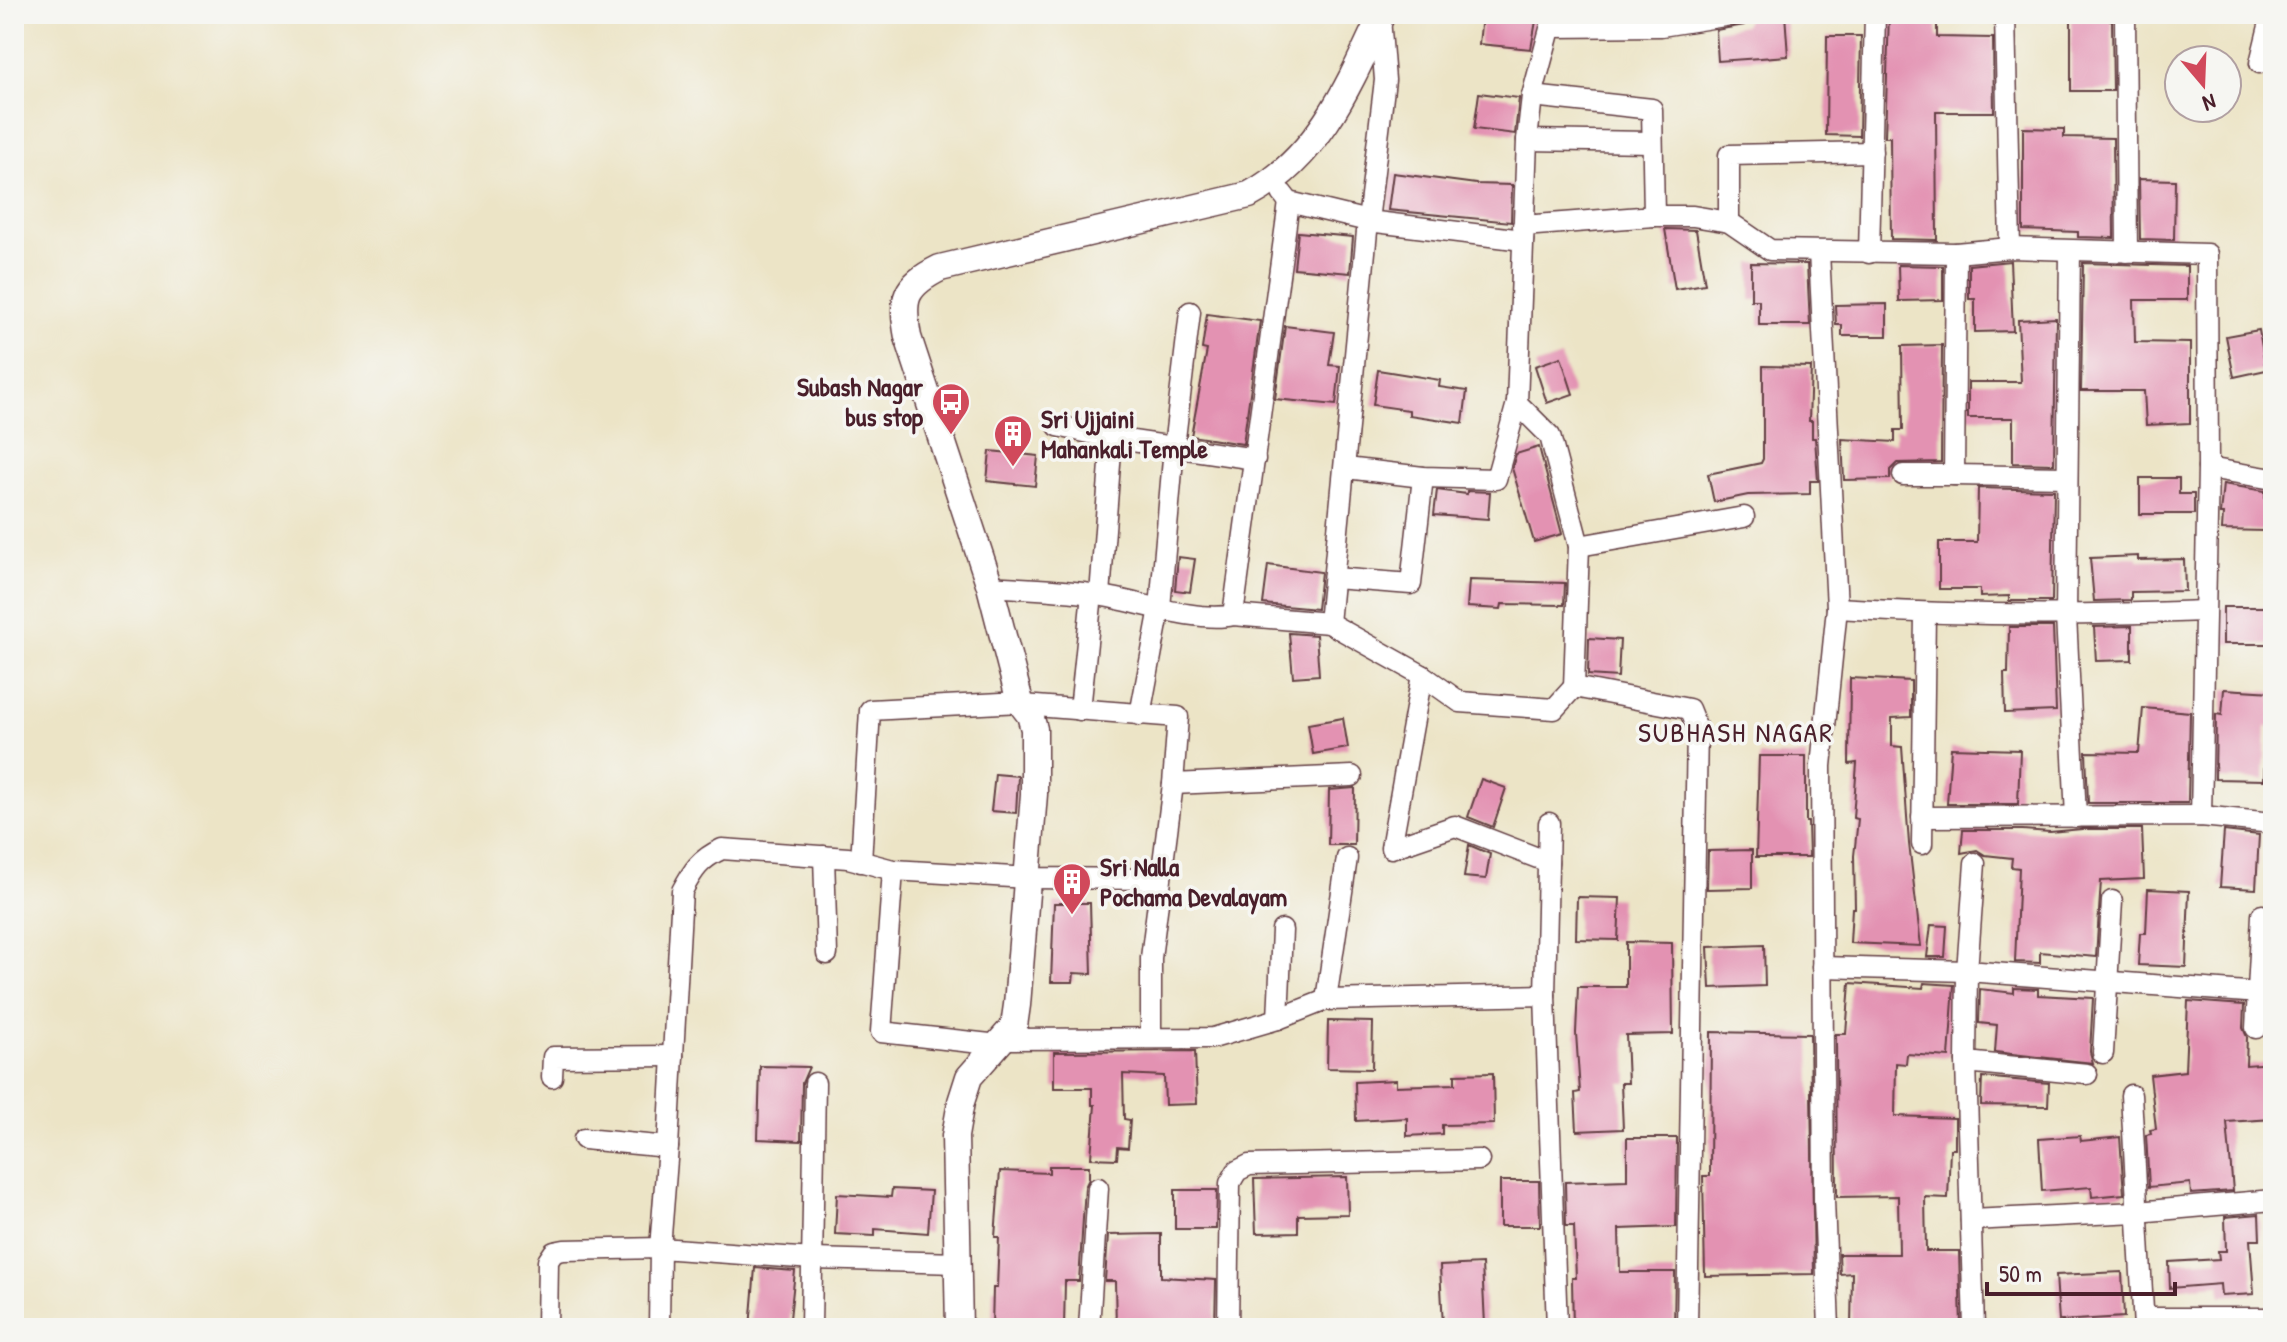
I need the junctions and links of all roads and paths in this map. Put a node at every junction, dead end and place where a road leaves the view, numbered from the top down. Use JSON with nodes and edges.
{"nodes":[{"id":1,"x":1737,"y":14,"type":"edge"},
{"id":2,"x":1875,"y":14,"type":"edge"},
{"id":3,"x":2005,"y":14,"type":"edge"},
{"id":4,"x":2125,"y":14,"type":"edge"},
{"id":5,"x":2272,"y":14,"type":"edge"},
{"id":6,"x":1381,"y":16,"type":"edge"},
{"id":7,"x":1554,"y":20,"type":"edge"},
{"id":8,"x":2260,"y":63,"type":"dead end"},
{"id":9,"x":1532,"y":96,"type":"junction"},
{"id":10,"x":1527,"y":140,"type":"junction"},
{"id":11,"x":1651,"y":142,"type":"junction"},
{"id":12,"x":1872,"y":152,"type":"junction"},
{"id":13,"x":1281,"y":192,"type":"junction"},
{"id":14,"x":1654,"y":216,"type":"junction"},
{"id":15,"x":1368,"y":221,"type":"junction"},
{"id":16,"x":1729,"y":222,"type":"junction"},
{"id":17,"x":1523,"y":233,"type":"junction"},
{"id":18,"x":2010,"y":248,"type":"junction"},
{"id":19,"x":2070,"y":251,"type":"junction"},
{"id":20,"x":1819,"y":252,"type":"junction"},
{"id":21,"x":2127,"y":252,"type":"junction"},
{"id":22,"x":1869,"y":253,"type":"junction"},
{"id":23,"x":1956,"y":253,"type":"junction"},
{"id":24,"x":1190,"y":312,"type":"dead end"},
{"id":25,"x":1517,"y":403,"type":"junction"},
{"id":26,"x":1058,"y":426,"type":"dead end"},
{"id":27,"x":1112,"y":438,"type":"junction"},
{"id":28,"x":1174,"y":447,"type":"junction"},
{"id":29,"x":1255,"y":459,"type":"junction"},
{"id":30,"x":1346,"y":468,"type":"junction"},
{"id":31,"x":2208,"y":468,"type":"junction"},
{"id":32,"x":1903,"y":475,"type":"dead end"},
{"id":33,"x":1954,"y":475,"type":"junction"},
{"id":34,"x":1423,"y":477,"type":"junction"},
{"id":35,"x":2066,"y":477,"type":"junction"},
{"id":36,"x":2273,"y":479,"type":"edge"},
{"id":37,"x":1744,"y":517,"type":"dead end"},
{"id":38,"x":1579,"y":546,"type":"junction"},
{"id":39,"x":1334,"y":578,"type":"junction"},
{"id":40,"x":990,"y":586,"type":"junction"},
{"id":41,"x":1096,"y":595,"type":"junction"},
{"id":42,"x":1160,"y":608,"type":"junction"},
{"id":43,"x":1837,"y":608,"type":"junction"},
{"id":44,"x":2204,"y":611,"type":"junction"},
{"id":45,"x":1925,"y":613,"type":"junction"},
{"id":46,"x":1233,"y":615,"type":"junction"},
{"id":47,"x":2066,"y":616,"type":"junction"},
{"id":48,"x":1329,"y":623,"type":"junction"},
{"id":49,"x":1422,"y":675,"type":"junction"},
{"id":50,"x":1574,"y":687,"type":"junction"},
{"id":51,"x":1021,"y":704,"type":"junction"},
{"id":52,"x":1080,"y":710,"type":"junction"},
{"id":53,"x":1140,"y":715,"type":"junction"},
{"id":54,"x":1352,"y":776,"type":"dead end"},
{"id":55,"x":1173,"y":784,"type":"junction"},
{"id":56,"x":2201,"y":816,"type":"junction"},
{"id":57,"x":1922,"y":817,"type":"junction"},
{"id":58,"x":2076,"y":817,"type":"junction"},
{"id":59,"x":1549,"y":823,"type":"dead end"},
{"id":60,"x":2273,"y":823,"type":"edge"},
{"id":61,"x":1922,"y":844,"type":"dead end"},
{"id":62,"x":824,"y":856,"type":"junction"},
{"id":63,"x":1347,"y":858,"type":"dead end"},
{"id":64,"x":861,"y":862,"type":"junction"},
{"id":65,"x":1548,"y":862,"type":"junction"},
{"id":66,"x":1975,"y":863,"type":"dead end"},
{"id":67,"x":893,"y":870,"type":"junction"},
{"id":68,"x":1029,"y":878,"type":"junction"},
{"id":69,"x":1159,"y":879,"type":"junction"},
{"id":70,"x":2112,"y":901,"type":"dead end"},
{"id":71,"x":2262,"y":915,"type":"dead end"},
{"id":72,"x":1282,"y":930,"type":"dead end"},
{"id":73,"x":827,"y":954,"type":"dead end"},
{"id":74,"x":1822,"y":967,"type":"junction"},
{"id":75,"x":1967,"y":971,"type":"junction"},
{"id":76,"x":2107,"y":983,"type":"junction"},
{"id":77,"x":2266,"y":994,"type":"edge"},
{"id":78,"x":1545,"y":995,"type":"junction"},
{"id":79,"x":1326,"y":1000,"type":"junction"},
{"id":80,"x":1278,"y":1019,"type":"junction"},
{"id":81,"x":2256,"y":1028,"type":"dead end"},
{"id":82,"x":1151,"y":1037,"type":"junction"},
{"id":83,"x":1002,"y":1042,"type":"junction"},
{"id":84,"x":2103,"y":1053,"type":"dead end"},
{"id":85,"x":673,"y":1056,"type":"junction"},
{"id":86,"x":1966,"y":1062,"type":"junction"},
{"id":87,"x":2087,"y":1074,"type":"dead end"},
{"id":88,"x":552,"y":1077,"type":"dead end"},
{"id":89,"x":815,"y":1083,"type":"dead end"},
{"id":90,"x":2131,"y":1095,"type":"dead end"},
{"id":91,"x":584,"y":1139,"type":"dead end"},
{"id":92,"x":668,"y":1147,"type":"junction"},
{"id":93,"x":1479,"y":1160,"type":"dead end"},
{"id":94,"x":1098,"y":1188,"type":"dead end"},
{"id":95,"x":2273,"y":1200,"type":"edge"},
{"id":96,"x":2137,"y":1212,"type":"junction"},
{"id":97,"x":1971,"y":1220,"type":"junction"},
{"id":98,"x":660,"y":1248,"type":"junction"},
{"id":99,"x":813,"y":1259,"type":"junction"},
{"id":100,"x":958,"y":1263,"type":"junction"},
{"id":101,"x":2273,"y":1318,"type":"edge"},
{"id":102,"x":2144,"y":1323,"type":"edge"},
{"id":103,"x":547,"y":1328,"type":"edge"},
{"id":104,"x":659,"y":1328,"type":"edge"},
{"id":105,"x":811,"y":1328,"type":"edge"},
{"id":106,"x":959,"y":1328,"type":"edge"},
{"id":107,"x":1089,"y":1328,"type":"edge"},
{"id":108,"x":1228,"y":1328,"type":"edge"},
{"id":109,"x":1557,"y":1328,"type":"edge"},
{"id":110,"x":1687,"y":1328,"type":"edge"},
{"id":111,"x":1829,"y":1328,"type":"edge"},
{"id":112,"x":1974,"y":1328,"type":"edge"}],
"edges":[{"from":1,"to":7,"type":"street"},
{"from":2,"to":12,"type":"street"},
{"from":3,"to":18,"type":"street"},
{"from":4,"to":21,"type":"street"},
{"from":5,"to":8,"type":"street"},
{"from":6,"to":13,"type":"street"},
{"from":6,"to":15,"type":"street"},
{"from":7,"to":9,"type":"street"},
{"from":9,"to":10,"type":"street"},
{"from":9,"to":11,"type":"street"},
{"from":10,"to":11,"type":"street"},
{"from":10,"to":17,"type":"street"},
{"from":11,"to":14,"type":"street"},
{"from":12,"to":16,"type":"street"},
{"from":12,"to":22,"type":"street"},
{"from":13,"to":15,"type":"street"},
{"from":13,"to":29,"type":"street"},
{"from":13,"to":40,"type":"street"},
{"from":14,"to":16,"type":"street"},
{"from":14,"to":17,"type":"street"},
{"from":15,"to":17,"type":"street"},
{"from":15,"to":30,"type":"street"},
{"from":16,"to":20,"type":"street"},
{"from":17,"to":25,"type":"street"},
{"from":18,"to":19,"type":"street"},
{"from":18,"to":23,"type":"street"},
{"from":19,"to":21,"type":"street"},
{"from":19,"to":35,"type":"street"},
{"from":20,"to":22,"type":"street"},
{"from":20,"to":43,"type":"street"},
{"from":21,"to":31,"type":"street"},
{"from":22,"to":23,"type":"street"},
{"from":23,"to":33,"type":"street"},
{"from":24,"to":28,"type":"street"},
{"from":25,"to":34,"type":"street"},
{"from":25,"to":38,"type":"street"},
{"from":26,"to":27,"type":"street"},
{"from":27,"to":28,"type":"street"},
{"from":27,"to":41,"type":"street"},
{"from":28,"to":29,"type":"street"},
{"from":28,"to":42,"type":"street"},
{"from":29,"to":46,"type":"street"},
{"from":30,"to":34,"type":"street"},
{"from":30,"to":39,"type":"street"},
{"from":31,"to":36,"type":"street"},
{"from":31,"to":44,"type":"street"},
{"from":32,"to":33,"type":"street"},
{"from":33,"to":35,"type":"street"},
{"from":34,"to":39,"type":"street"},
{"from":35,"to":47,"type":"street"},
{"from":37,"to":38,"type":"street"},
{"from":38,"to":50,"type":"street"},
{"from":39,"to":48,"type":"street"},
{"from":40,"to":41,"type":"street"},
{"from":40,"to":51,"type":"street"},
{"from":41,"to":42,"type":"street"},
{"from":41,"to":52,"type":"street"},
{"from":42,"to":46,"type":"street"},
{"from":42,"to":53,"type":"street"},
{"from":43,"to":45,"type":"street"},
{"from":43,"to":74,"type":"street"},
{"from":44,"to":47,"type":"street"},
{"from":44,"to":56,"type":"street"},
{"from":45,"to":47,"type":"street"},
{"from":45,"to":57,"type":"street"},
{"from":46,"to":48,"type":"street"},
{"from":47,"to":58,"type":"street"},
{"from":48,"to":49,"type":"street"},
{"from":49,"to":50,"type":"street"},
{"from":49,"to":65,"type":"street"},
{"from":50,"to":110,"type":"street"},
{"from":51,"to":52,"type":"street"},
{"from":51,"to":64,"type":"street"},
{"from":51,"to":68,"type":"street"},
{"from":52,"to":53,"type":"street"},
{"from":53,"to":55,"type":"street"},
{"from":54,"to":55,"type":"street"},
{"from":55,"to":69,"type":"street"},
{"from":56,"to":58,"type":"street"},
{"from":56,"to":60,"type":"street"},
{"from":57,"to":58,"type":"street"},
{"from":57,"to":61,"type":"street"},
{"from":59,"to":65,"type":"street"},
{"from":62,"to":64,"type":"street"},
{"from":62,"to":73,"type":"street"},
{"from":62,"to":85,"type":"street"},
{"from":63,"to":79,"type":"street"},
{"from":64,"to":67,"type":"street"},
{"from":65,"to":78,"type":"street"},
{"from":66,"to":75,"type":"street"},
{"from":67,"to":68,"type":"street"},
{"from":67,"to":83,"type":"street"},
{"from":68,"to":69,"type":"street"},
{"from":68,"to":83,"type":"street"},
{"from":69,"to":82,"type":"street"},
{"from":70,"to":76,"type":"street"},
{"from":71,"to":77,"type":"street"},
{"from":72,"to":80,"type":"street"},
{"from":74,"to":75,"type":"street"},
{"from":74,"to":111,"type":"street"},
{"from":75,"to":76,"type":"street"},
{"from":75,"to":86,"type":"street"},
{"from":76,"to":77,"type":"street"},
{"from":76,"to":84,"type":"street"},
{"from":77,"to":81,"type":"street"},
{"from":78,"to":79,"type":"street"},
{"from":78,"to":109,"type":"street"},
{"from":79,"to":80,"type":"street"},
{"from":80,"to":82,"type":"street"},
{"from":82,"to":83,"type":"street"},
{"from":83,"to":100,"type":"street"},
{"from":85,"to":88,"type":"street"},
{"from":85,"to":92,"type":"street"},
{"from":86,"to":87,"type":"street"},
{"from":86,"to":97,"type":"street"},
{"from":89,"to":99,"type":"street"},
{"from":90,"to":96,"type":"street"},
{"from":91,"to":92,"type":"street"},
{"from":92,"to":98,"type":"street"},
{"from":93,"to":108,"type":"street"},
{"from":94,"to":107,"type":"street"},
{"from":95,"to":96,"type":"street"},
{"from":96,"to":97,"type":"street"},
{"from":96,"to":102,"type":"street"},
{"from":97,"to":112,"type":"street"},
{"from":98,"to":99,"type":"street"},
{"from":98,"to":103,"type":"street"},
{"from":98,"to":104,"type":"street"},
{"from":99,"to":100,"type":"street"},
{"from":99,"to":105,"type":"street"},
{"from":100,"to":106,"type":"street"},
{"from":101,"to":102,"type":"street"}]}
